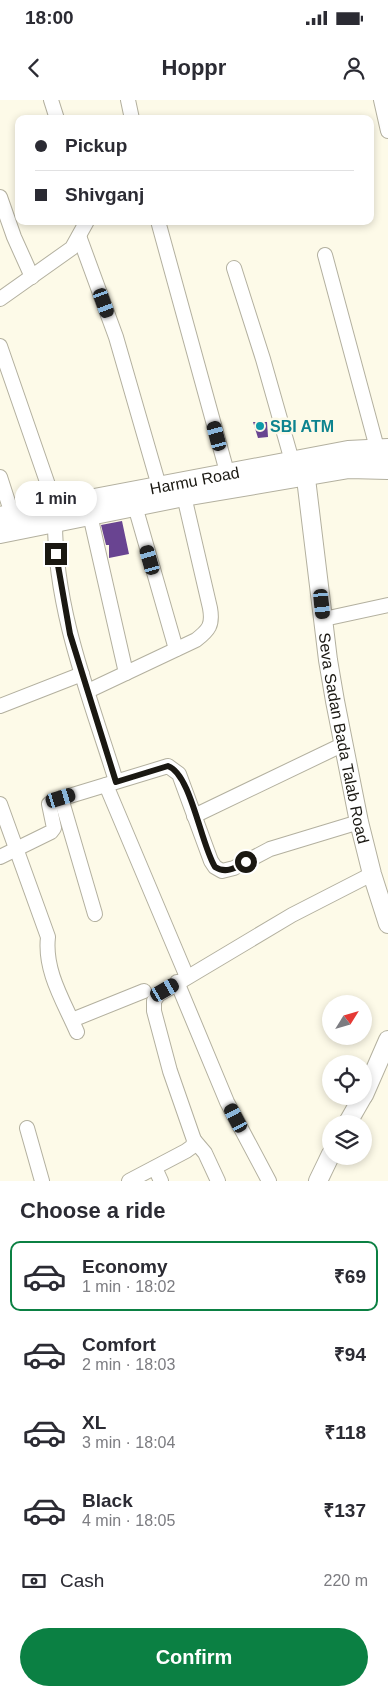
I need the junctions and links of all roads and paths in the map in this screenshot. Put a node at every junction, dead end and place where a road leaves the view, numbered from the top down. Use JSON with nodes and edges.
{"nodes":[{"id":1,"x":51,"y":100,"type":"edge"},
{"id":2,"x":128,"y":100,"type":"edge"},
{"id":3,"x":381,"y":100,"type":"edge"},
{"id":4,"x":56,"y":115,"type":"edge"},
{"id":5,"x":131,"y":115,"type":"edge"},
{"id":6,"x":388,"y":131,"type":"edge"},
{"id":7,"x":0,"y":197,"type":"edge"},
{"id":8,"x":85,"y":225,"type":"edge"},
{"id":9,"x":159,"y":225,"type":"edge"},
{"id":10,"x":79,"y":236,"type":"junction"},
{"id":11,"x":325,"y":255,"type":"dead end"},
{"id":12,"x":234,"y":268,"type":"dead end"},
{"id":13,"x":32,"y":277,"type":"junction"},
{"id":14,"x":0,"y":299,"type":"edge"},
{"id":15,"x":0,"y":346,"type":"edge"},
{"id":16,"x":382,"y":449,"type":"edge"},
{"id":17,"x":300,"y":465,"type":"junction"},
{"id":18,"x":388,"y":469,"type":"edge"},
{"id":19,"x":227,"y":472,"type":"junction"},
{"id":20,"x":0,"y":477,"type":"edge"},
{"id":21,"x":159,"y":486,"type":"junction"},
{"id":22,"x":184,"y":496,"type":"junction"},
{"id":23,"x":135,"y":506,"type":"junction"},
{"id":24,"x":55,"y":514,"type":"junction"},
{"id":25,"x":6,"y":515,"type":"edge"},
{"id":26,"x":90,"y":515,"type":"junction"},
{"id":27,"x":0,"y":534,"type":"edge"},
{"id":28,"x":388,"y":605,"type":"edge"},
{"id":29,"x":324,"y":619,"type":"junction"},
{"id":30,"x":176,"y":649,"type":"junction"},
{"id":31,"x":126,"y":673,"type":"junction"},
{"id":32,"x":82,"y":674,"type":"junction"},
{"id":33,"x":88,"y":691,"type":"junction"},
{"id":34,"x":0,"y":706,"type":"edge"},
{"id":35,"x":344,"y":744,"type":"junction"},
{"id":36,"x":111,"y":783,"type":"junction"},
{"id":37,"x":61,"y":798,"type":"junction"},
{"id":38,"x":0,"y":804,"type":"edge"},
{"id":39,"x":194,"y":816,"type":"junction"},
{"id":40,"x":359,"y":822,"type":"junction"},
{"id":41,"x":15,"y":850,"type":"junction"},
{"id":42,"x":0,"y":857,"type":"edge"},
{"id":43,"x":372,"y":874,"type":"junction"},
{"id":44,"x":387,"y":912,"type":"edge"},
{"id":45,"x":95,"y":914,"type":"dead end"},
{"id":46,"x":182,"y":980,"type":"junction"},
{"id":47,"x":144,"y":991,"type":"dead end"},
{"id":48,"x":388,"y":1040,"type":"edge"},
{"id":49,"x":372,"y":1076,"type":"edge"},
{"id":50,"x":27,"y":1128,"type":"dead end"},
{"id":51,"x":194,"y":1140,"type":"junction"},
{"id":52,"x":326,"y":1165,"type":"edge"},
{"id":53,"x":155,"y":1168,"type":"junction"},
{"id":54,"x":42,"y":1181,"type":"edge"},
{"id":55,"x":129,"y":1181,"type":"edge"},
{"id":56,"x":161,"y":1181,"type":"edge"},
{"id":57,"x":218,"y":1181,"type":"edge"},
{"id":58,"x":269,"y":1181,"type":"edge"},
{"id":59,"x":318,"y":1181,"type":"edge"}],
"edges":[{"from":1,"to":4,"type":"street"},
{"from":2,"to":5,"type":"street"},
{"from":3,"to":6,"type":"street"},
{"from":7,"to":13,"type":"street"},
{"from":8,"to":10,"type":"street"},
{"from":9,"to":19,"type":"street"},
{"from":10,"to":13,"type":"street"},
{"from":10,"to":21,"type":"street"},
{"from":11,"to":16,"type":"street"},
{"from":12,"to":17,"type":"street"},
{"from":13,"to":14,"type":"street"},
{"from":15,"to":24,"type":"street"},
{"from":16,"to":17,"type":"main road","name":"Harmu Road"},
{"from":17,"to":18,"type":"main road","name":"Harmu Road"},
{"from":17,"to":19,"type":"main road","name":"Harmu Road"},
{"from":17,"to":22,"type":"main road","name":"Harmu Road"},
{"from":17,"to":29,"type":"street","name":"Seva Sadan Bada Talab Road"},
{"from":19,"to":21,"type":"main road","name":"Harmu Road"},
{"from":20,"to":25,"type":"street"},
{"from":21,"to":24,"type":"main road","name":"Harmu Road"},
{"from":22,"to":23,"type":"main road","name":"Harmu Road"},
{"from":22,"to":30,"type":"street"},
{"from":23,"to":26,"type":"main road","name":"Harmu Road"},
{"from":23,"to":30,"type":"street"},
{"from":24,"to":25,"type":"main road","name":"Harmu Road"},
{"from":24,"to":26,"type":"main road","name":"Harmu Road"},
{"from":24,"to":27,"type":"main road","name":"Harmu Road"},
{"from":24,"to":32,"type":"street"},
{"from":26,"to":31,"type":"street"},
{"from":28,"to":29,"type":"street"},
{"from":29,"to":35,"type":"street","name":"Seva Sadan Bada Talab Road"},
{"from":30,"to":31,"type":"street"},
{"from":31,"to":33,"type":"street"},
{"from":32,"to":33,"type":"street"},
{"from":32,"to":34,"type":"street"},
{"from":33,"to":36,"type":"street"},
{"from":35,"to":39,"type":"street"},
{"from":35,"to":40,"type":"street","name":"Seva Sadan Bada Talab Road"},
{"from":36,"to":37,"type":"street"},
{"from":36,"to":39,"type":"street"},
{"from":36,"to":46,"type":"street"},
{"from":37,"to":41,"type":"street"},
{"from":37,"to":45,"type":"street"},
{"from":38,"to":41,"type":"street"},
{"from":39,"to":40,"type":"street"},
{"from":40,"to":43,"type":"street","name":"Seva Sadan Bada Talab Road"},
{"from":41,"to":42,"type":"street"},
{"from":41,"to":47,"type":"street"},
{"from":43,"to":44,"type":"street","name":"Seva Sadan Bada Talab Road"},
{"from":43,"to":46,"type":"street"},
{"from":46,"to":51,"type":"street"},
{"from":46,"to":58,"type":"street"},
{"from":48,"to":49,"type":"street"},
{"from":50,"to":54,"type":"street"},
{"from":51,"to":53,"type":"street"},
{"from":51,"to":57,"type":"street"},
{"from":52,"to":59,"type":"street"},
{"from":53,"to":55,"type":"street"},
{"from":53,"to":56,"type":"street"}]}
